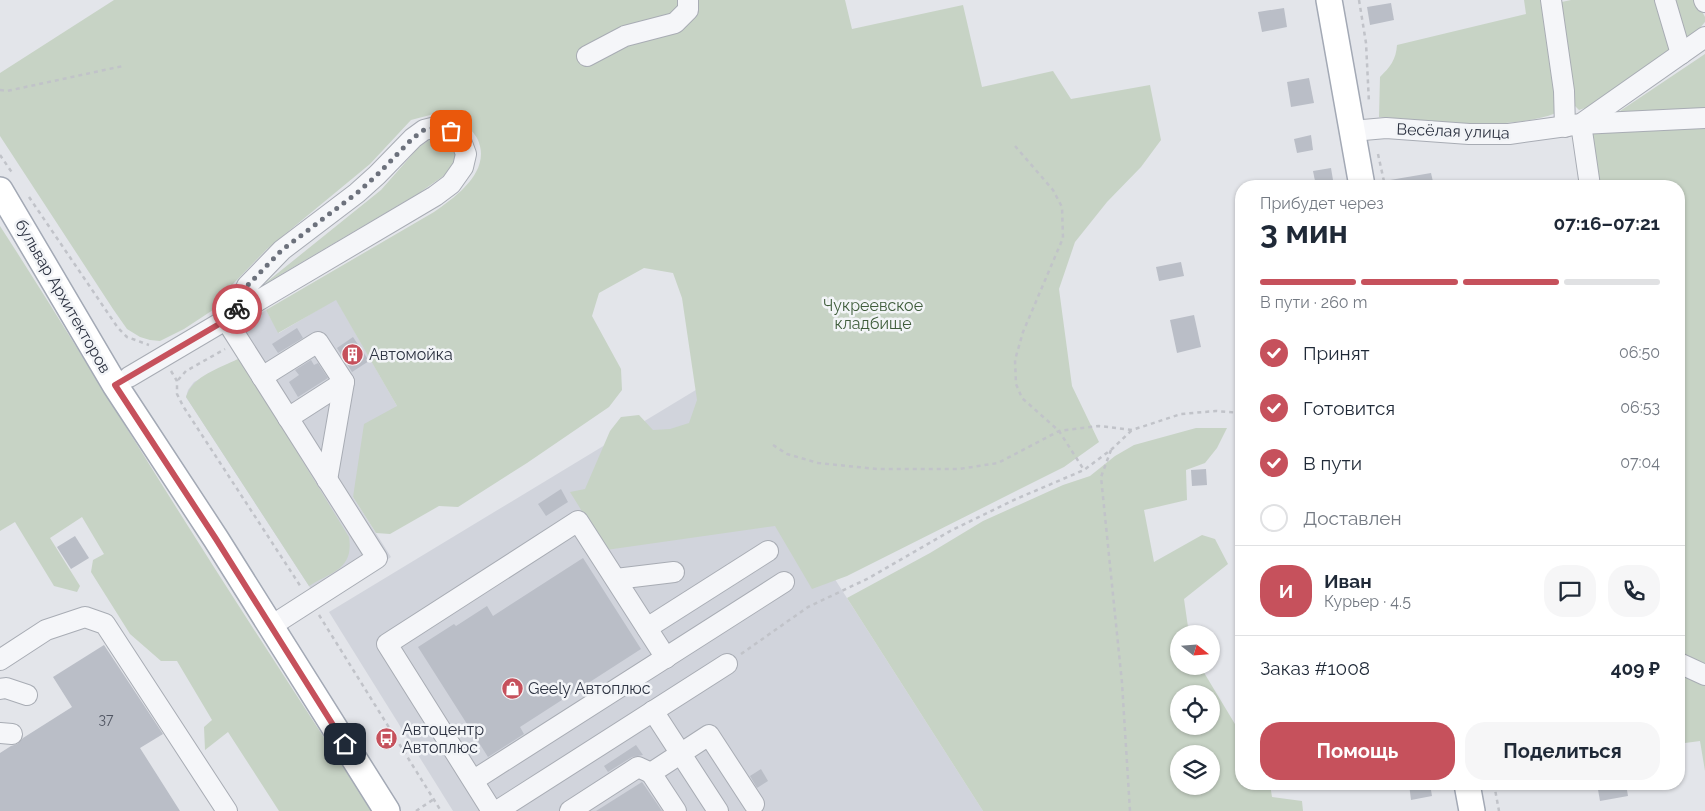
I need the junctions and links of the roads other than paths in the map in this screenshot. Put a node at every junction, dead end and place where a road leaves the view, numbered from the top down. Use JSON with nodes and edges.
{"nodes":[{"id":1,"x":688,"y":0,"type":"edge"},
{"id":2,"x":1329,"y":0,"type":"edge"},
{"id":3,"x":1551,"y":0,"type":"edge"},
{"id":4,"x":1665,"y":0,"type":"edge"},
{"id":5,"x":1705,"y":37,"type":"edge"},
{"id":6,"x":1681,"y":54,"type":"junction"},
{"id":7,"x":587,"y":56,"type":"dead end"},
{"id":8,"x":1705,"y":118,"type":"edge"},
{"id":9,"x":1573,"y":125,"type":"junction"},
{"id":10,"x":1362,"y":130,"type":"junction"},
{"id":11,"x":1362,"y":180,"type":"edge"},
{"id":12,"x":1588,"y":180,"type":"edge"},
{"id":13,"x":14,"y":194,"type":"edge"},
{"id":14,"x":230,"y":317,"type":"junction"},
{"id":15,"x":262,"y":378,"type":"junction"},
{"id":16,"x":122,"y":381,"type":"junction"},
{"id":17,"x":344,"y":382,"type":"junction"},
{"id":18,"x":288,"y":418,"type":"junction"},
{"id":19,"x":327,"y":480,"type":"junction"},
{"id":20,"x":768,"y":551,"type":"dead end"},
{"id":21,"x":674,"y":572,"type":"dead end"},
{"id":22,"x":616,"y":579,"type":"junction"},
{"id":23,"x":784,"y":582,"type":"dead end"},
{"id":24,"x":282,"y":619,"type":"junction"},
{"id":25,"x":647,"y":628,"type":"junction"},
{"id":26,"x":666,"y":658,"type":"junction"},
{"id":27,"x":0,"y":660,"type":"edge"},
{"id":28,"x":727,"y":664,"type":"road end"},
{"id":29,"x":1685,"y":666,"type":"edge"},
{"id":30,"x":1705,"y":675,"type":"edge"},
{"id":31,"x":0,"y":688,"type":"edge"},
{"id":32,"x":27,"y":695,"type":"dead end"},
{"id":33,"x":653,"y":711,"type":"junction"},
{"id":34,"x":681,"y":754,"type":"junction"},
{"id":35,"x":651,"y":773,"type":"junction"},
{"id":36,"x":474,"y":780,"type":"junction"},
{"id":37,"x":1468,"y":790,"type":"edge"},
{"id":38,"x":754,"y":804,"type":"edge"},
{"id":39,"x":226,"y":811,"type":"edge"},
{"id":40,"x":387,"y":811,"type":"edge"},
{"id":41,"x":404,"y":811,"type":"edge"},
{"id":42,"x":492,"y":811,"type":"edge"},
{"id":43,"x":497,"y":811,"type":"edge"},
{"id":44,"x":570,"y":811,"type":"edge"},
{"id":45,"x":676,"y":811,"type":"edge"},
{"id":46,"x":718,"y":811,"type":"edge"},
{"id":47,"x":1472,"y":811,"type":"edge"}],
"edges":[{"from":1,"to":7,"type":"street"},
{"from":2,"to":10,"type":"main road"},
{"from":3,"to":9,"type":"street"},
{"from":4,"to":6,"type":"street"},
{"from":5,"to":6,"type":"street","name":"Весёлая улица"},
{"from":6,"to":9,"type":"street","name":"Весёлая улица"},
{"from":8,"to":9,"type":"street"},
{"from":9,"to":10,"type":"street","name":"Весёлая улица"},
{"from":9,"to":12,"type":"street"},
{"from":10,"to":11,"type":"main road"},
{"from":13,"to":16,"type":"main road","name":"бульвар Архитекторов"},
{"from":14,"to":14,"type":"street"},
{"from":14,"to":15,"type":"street"},
{"from":14,"to":16,"type":"street"},
{"from":15,"to":17,"type":"street"},
{"from":15,"to":18,"type":"street"},
{"from":16,"to":24,"type":"main road","name":"бульвар Архитекторов"},
{"from":16,"to":40,"type":"main road","name":"бульвар Архитекторов"},
{"from":17,"to":18,"type":"street"},
{"from":17,"to":19,"type":"street"},
{"from":18,"to":19,"type":"street"},
{"from":19,"to":24,"type":"street"},
{"from":20,"to":25,"type":"street"},
{"from":21,"to":22,"type":"street"},
{"from":22,"to":25,"type":"street"},
{"from":22,"to":36,"type":"street"},
{"from":23,"to":26,"type":"street"},
{"from":24,"to":41,"type":"main road","name":"бульвар Архитекторов"},
{"from":25,"to":26,"type":"street"},
{"from":26,"to":36,"type":"street"},
{"from":27,"to":39,"type":"street"},
{"from":28,"to":33,"type":"street"},
{"from":29,"to":30,"type":"street"},
{"from":31,"to":32,"type":"street"},
{"from":33,"to":34,"type":"street"},
{"from":33,"to":43,"type":"street"},
{"from":34,"to":35,"type":"street"},
{"from":34,"to":38,"type":"street"},
{"from":34,"to":46,"type":"street"},
{"from":35,"to":44,"type":"street"},
{"from":35,"to":45,"type":"street"},
{"from":36,"to":42,"type":"street"},
{"from":37,"to":47,"type":"main road"}]}
